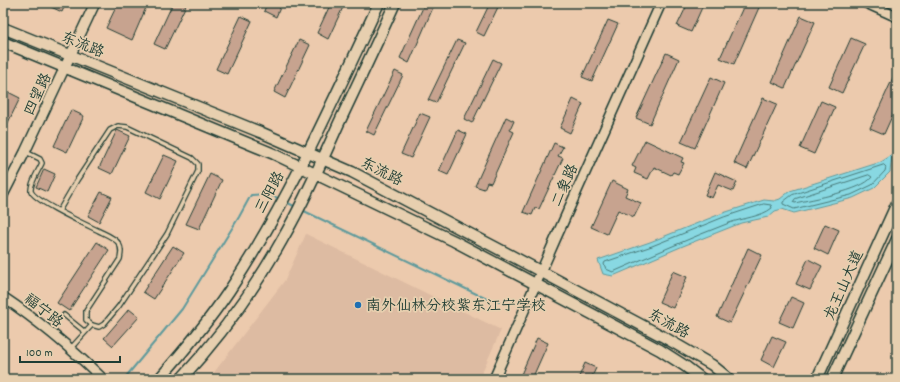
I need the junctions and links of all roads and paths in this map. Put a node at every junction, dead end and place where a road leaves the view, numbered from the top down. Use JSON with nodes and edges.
{"nodes":[{"id":1,"x":94,"y":3,"type":"edge"},
{"id":2,"x":379,"y":3,"type":"edge"},
{"id":3,"x":395,"y":3,"type":"edge"},
{"id":4,"x":662,"y":3,"type":"edge"},
{"id":5,"x":866,"y":3,"type":"edge"},
{"id":6,"x":897,"y":17,"type":"edge"},
{"id":7,"x":3,"y":28,"type":"edge"},
{"id":8,"x":3,"y":42,"type":"edge"},
{"id":9,"x":70,"y":55,"type":"junction"},
{"id":10,"x":65,"y":66,"type":"junction"},
{"id":11,"x":26,"y":152,"type":"junction"},
{"id":12,"x":307,"y":153,"type":"junction"},
{"id":13,"x":323,"y":160,"type":"junction"},
{"id":14,"x":300,"y":166,"type":"junction"},
{"id":15,"x":316,"y":174,"type":"junction"},
{"id":16,"x":3,"y":195,"type":"edge"},
{"id":17,"x":897,"y":203,"type":"edge"},
{"id":18,"x":59,"y":211,"type":"junction"},
{"id":19,"x":897,"y":239,"type":"edge"},
{"id":20,"x":541,"y":271,"type":"junction"},
{"id":21,"x":536,"y":284,"type":"junction"},
{"id":22,"x":3,"y":298,"type":"edge"},
{"id":23,"x":64,"y":315,"type":"dead end"},
{"id":24,"x":92,"y":325,"type":"junction"},
{"id":25,"x":85,"y":332,"type":"junction"},
{"id":26,"x":70,"y":349,"type":"junction"},
{"id":27,"x":172,"y":365,"type":"junction"},
{"id":28,"x":102,"y":379,"type":"edge"},
{"id":29,"x":159,"y":379,"type":"edge"},
{"id":30,"x":170,"y":379,"type":"edge"},
{"id":31,"x":181,"y":379,"type":"edge"},
{"id":32,"x":494,"y":379,"type":"edge"},
{"id":33,"x":702,"y":379,"type":"edge"},
{"id":34,"x":729,"y":379,"type":"edge"},
{"id":35,"x":817,"y":379,"type":"edge"},
{"id":36,"x":832,"y":379,"type":"edge"}],
"edges":[{"from":1,"to":9,"type":"street","name":"四望路"},
{"from":2,"to":12,"type":"main road","name":"三阳路"},
{"from":3,"to":13,"type":"main road"},
{"from":4,"to":20,"type":"street","name":"二象路"},
{"from":5,"to":6,"type":"street"},
{"from":7,"to":9,"type":"main road","name":"东流路"},
{"from":8,"to":10,"type":"main road","name":"东流路"},
{"from":9,"to":10,"type":"street","name":"四望路"},
{"from":9,"to":12,"type":"main road","name":"东流路"},
{"from":10,"to":11,"type":"street","name":"四望路"},
{"from":10,"to":14,"type":"main road","name":"东流路"},
{"from":11,"to":16,"type":"street","name":"四望路"},
{"from":11,"to":18,"type":"lane"},
{"from":12,"to":13,"type":"main road","name":"东流路"},
{"from":12,"to":14,"type":"main road","name":"三阳路"},
{"from":13,"to":15,"type":"main road"},
{"from":13,"to":20,"type":"main road","name":"东流路"},
{"from":14,"to":15,"type":"main road","name":"东流路"},
{"from":14,"to":27,"type":"main road","name":"三阳路"},
{"from":15,"to":21,"type":"main road","name":"东流路"},
{"from":15,"to":31,"type":"main road"},
{"from":17,"to":35,"type":"main road","name":"龙王山大道"},
{"from":18,"to":24,"type":"lane"},
{"from":18,"to":24,"type":"lane"},
{"from":19,"to":36,"type":"main road","name":"龙王山大道"},
{"from":20,"to":21,"type":"street","name":"二象路"},
{"from":20,"to":34,"type":"main road","name":"东流路"},
{"from":21,"to":32,"type":"street","name":"二象路"},
{"from":21,"to":33,"type":"main road","name":"东流路"},
{"from":22,"to":26,"type":"street","name":"福宁路"},
{"from":23,"to":25,"type":"lane"},
{"from":24,"to":25,"type":"lane"},
{"from":25,"to":26,"type":"lane"},
{"from":26,"to":28,"type":"street","name":"福宁路"},
{"from":27,"to":29,"type":"main road","name":"三阳路"},
{"from":27,"to":30,"type":"main road"}]}
